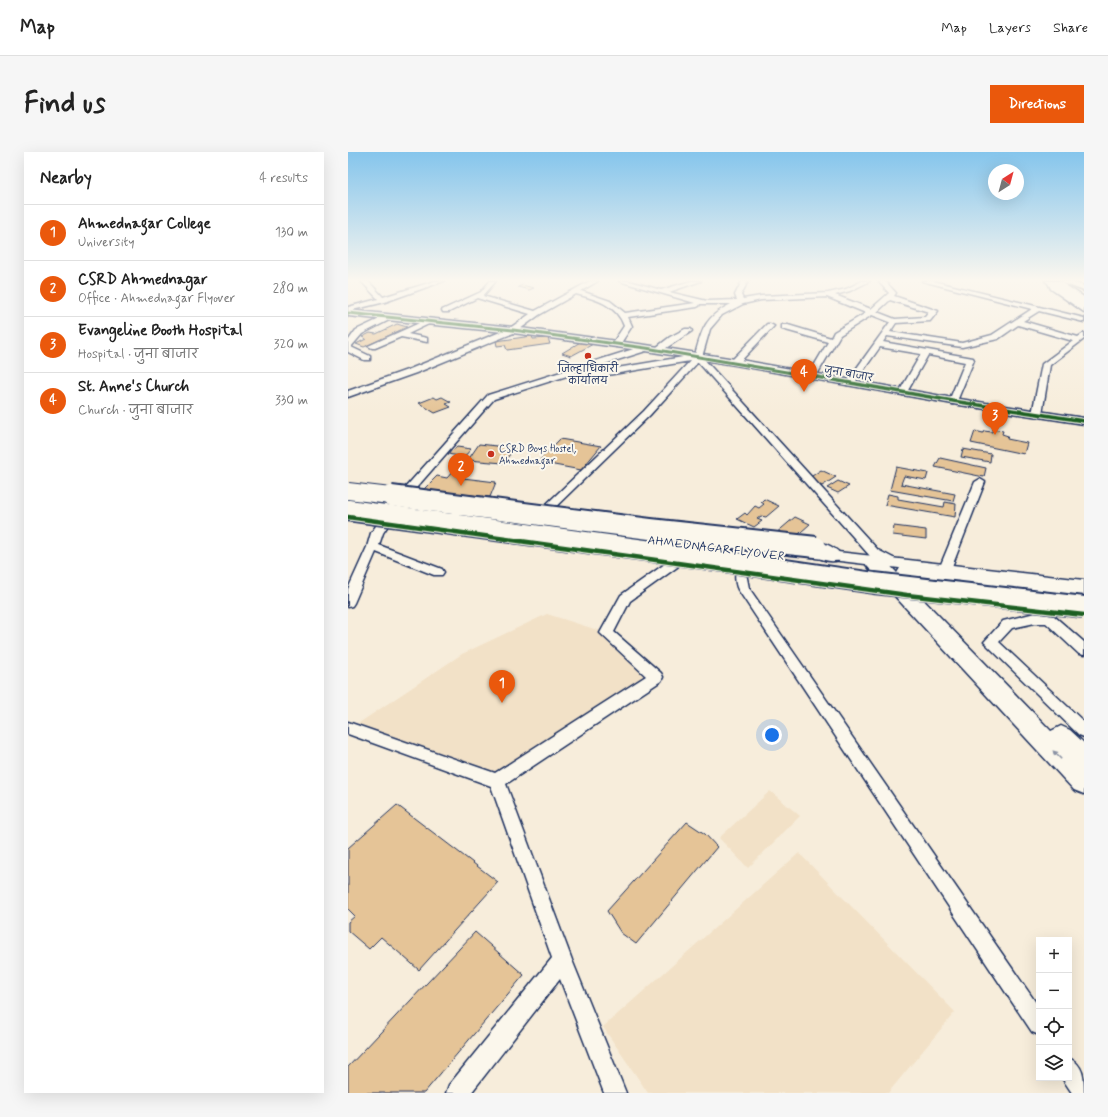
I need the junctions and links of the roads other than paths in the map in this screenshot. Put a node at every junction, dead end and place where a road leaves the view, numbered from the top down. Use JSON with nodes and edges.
{"nodes":[{"id":1,"x":375,"y":325,"type":"edge"},
{"id":2,"x":422,"y":325,"type":"edge"},
{"id":3,"x":460,"y":325,"type":"edge"},
{"id":4,"x":520,"y":325,"type":"edge"},
{"id":5,"x":628,"y":325,"type":"edge"},
{"id":6,"x":709,"y":325,"type":"edge"},
{"id":7,"x":851,"y":325,"type":"edge"},
{"id":8,"x":891,"y":325,"type":"edge"},
{"id":9,"x":1013,"y":325,"type":"edge"},
{"id":10,"x":1029,"y":325,"type":"edge"},
{"id":11,"x":770,"y":326,"type":"dead end"},
{"id":12,"x":785,"y":327,"type":"dead end"},
{"id":13,"x":513,"y":330,"type":"junction"},
{"id":14,"x":688,"y":331,"type":"dead end"},
{"id":15,"x":886,"y":333,"type":"junction"},
{"id":16,"x":400,"y":334,"type":"junction"},
{"id":17,"x":1082,"y":338,"type":"edge"},
{"id":18,"x":424,"y":340,"type":"dead end"},
{"id":19,"x":833,"y":341,"type":"junction"},
{"id":20,"x":616,"y":344,"type":"junction"},
{"id":21,"x":878,"y":344,"type":"junction"},
{"id":22,"x":348,"y":346,"type":"edge"},
{"id":23,"x":372,"y":346,"type":"dead end"},
{"id":24,"x":646,"y":348,"type":"junction"},
{"id":25,"x":348,"y":349,"type":"edge"},
{"id":26,"x":657,"y":350,"type":"junction"},
{"id":27,"x":926,"y":352,"type":"junction"},
{"id":28,"x":698,"y":357,"type":"junction"},
{"id":29,"x":367,"y":358,"type":"dead end"},
{"id":30,"x":735,"y":362,"type":"junction"},
{"id":31,"x":812,"y":376,"type":"junction"},
{"id":32,"x":850,"y":382,"type":"junction"},
{"id":33,"x":532,"y":385,"type":"junction"},
{"id":34,"x":903,"y":392,"type":"junction"},
{"id":35,"x":348,"y":394,"type":"edge"},
{"id":36,"x":953,"y":401,"type":"junction"},
{"id":37,"x":1037,"y":414,"type":"junction"},
{"id":38,"x":1084,"y":421,"type":"edge"},
{"id":39,"x":980,"y":482,"type":"dead end"},
{"id":40,"x":348,"y":493,"type":"edge"},
{"id":41,"x":348,"y":499,"type":"edge"},
{"id":42,"x":399,"y":501,"type":"junction"},
{"id":43,"x":348,"y":510,"type":"edge"},
{"id":44,"x":348,"y":518,"type":"edge"},
{"id":45,"x":537,"y":519,"type":"junction"},
{"id":46,"x":384,"y":522,"type":"junction"},
{"id":47,"x":374,"y":547,"type":"junction"},
{"id":48,"x":824,"y":552,"type":"junction"},
{"id":49,"x":676,"y":562,"type":"junction"},
{"id":50,"x":945,"y":568,"type":"junction"},
{"id":51,"x":741,"y":571,"type":"junction"},
{"id":52,"x":438,"y":572,"type":"dead end"},
{"id":53,"x":894,"y":575,"type":"junction"},
{"id":54,"x":832,"y":583,"type":"junction"},
{"id":55,"x":1084,"y":585,"type":"edge"},
{"id":56,"x":1084,"y":595,"type":"edge"},
{"id":57,"x":348,"y":603,"type":"edge"},
{"id":58,"x":1084,"y":607,"type":"edge"},
{"id":59,"x":1084,"y":614,"type":"edge"},
{"id":60,"x":1084,"y":650,"type":"edge"},
{"id":61,"x":348,"y":728,"type":"edge"},
{"id":62,"x":1084,"y":731,"type":"edge"},
{"id":63,"x":1084,"y":760,"type":"edge"},
{"id":64,"x":497,"y":781,"type":"junction"},
{"id":65,"x":1084,"y":782,"type":"edge"},
{"id":66,"x":562,"y":960,"type":"junction"},
{"id":67,"x":1036,"y":1021,"type":"edge"},
{"id":68,"x":1072,"y":1073,"type":"edge"},
{"id":69,"x":1084,"y":1091,"type":"edge"},
{"id":70,"x":457,"y":1093,"type":"edge"},
{"id":71,"x":615,"y":1093,"type":"edge"}],
"edges":[{"from":1,"to":22,"type":"street"},
{"from":2,"to":16,"type":"street"},
{"from":3,"to":13,"type":"street","name":"जुना बाजार"},
{"from":4,"to":13,"type":"street"},
{"from":5,"to":20,"type":"street"},
{"from":6,"to":28,"type":"street"},
{"from":7,"to":19,"type":"street"},
{"from":8,"to":15,"type":"street"},
{"from":9,"to":15,"type":"street"},
{"from":10,"to":17,"type":"street"},
{"from":11,"to":30,"type":"street"},
{"from":12,"to":19,"type":"street"},
{"from":13,"to":20,"type":"street","name":"जुना बाजार"},
{"from":13,"to":35,"type":"street"},
{"from":14,"to":26,"type":"street"},
{"from":15,"to":21,"type":"street"},
{"from":16,"to":18,"type":"street"},
{"from":16,"to":23,"type":"street"},
{"from":17,"to":37,"type":"street"},
{"from":19,"to":31,"type":"street"},
{"from":20,"to":24,"type":"street","name":"जुना बाजार"},
{"from":21,"to":27,"type":"street"},
{"from":21,"to":32,"type":"street"},
{"from":24,"to":26,"type":"street","name":"जुना बाजार"},
{"from":24,"to":33,"type":"street"},
{"from":25,"to":29,"type":"street"},
{"from":26,"to":28,"type":"street","name":"जुना बाजार"},
{"from":27,"to":34,"type":"street"},
{"from":27,"to":36,"type":"street"},
{"from":28,"to":30,"type":"street","name":"जुना बाजार"},
{"from":28,"to":33,"type":"street"},
{"from":28,"to":45,"type":"street"},
{"from":28,"to":53,"type":"street"},
{"from":30,"to":31,"type":"street","name":"जुना बाजार"},
{"from":31,"to":32,"type":"street","name":"जुना बाजार"},
{"from":32,"to":34,"type":"street","name":"जुना बाजार"},
{"from":33,"to":42,"type":"street"},
{"from":34,"to":36,"type":"street","name":"जुना बाजार"},
{"from":36,"to":37,"type":"street","name":"जुना बाजार"},
{"from":37,"to":38,"type":"street","name":"जुना बाजार"},
{"from":39,"to":50,"type":"street"},
{"from":40,"to":42,"type":"street"},
{"from":40,"to":48,"type":"highway","bridge":true},
{"from":41,"to":53,"type":"highway","name":"AHMEDNAGAR FLYOVER"},
{"from":42,"to":45,"type":"street"},
{"from":42,"to":46,"type":"street"},
{"from":43,"to":53,"type":"highway","name":"AHMEDNAGAR FLYOVER","bridge":true},
{"from":44,"to":46,"type":"street"},
{"from":44,"to":54,"type":"highway"},
{"from":45,"to":48,"type":"street"},
{"from":46,"to":47,"type":"street"},
{"from":46,"to":49,"type":"street"},
{"from":47,"to":52,"type":"street"},
{"from":47,"to":57,"type":"street"},
{"from":48,"to":53,"type":"street"},
{"from":49,"to":51,"type":"street"},
{"from":49,"to":64,"type":"street"},
{"from":50,"to":53,"type":"street"},
{"from":50,"to":55,"type":"street"},
{"from":51,"to":54,"type":"street"},
{"from":51,"to":67,"type":"street"},
{"from":53,"to":54,"type":"street"},
{"from":53,"to":56,"type":"highway","name":"AHMEDNAGAR FLYOVER"},
{"from":53,"to":58,"type":"highway","name":"AHMEDNAGAR FLYOVER","bridge":true},
{"from":53,"to":59,"type":"street"},
{"from":53,"to":63,"type":"highway"},
{"from":65,"to":53,"type":"highway","one_way":true},
{"from":60,"to":62,"type":"street"},
{"from":61,"to":64,"type":"street"},
{"from":64,"to":66,"type":"street"},
{"from":66,"to":70,"type":"street"},
{"from":66,"to":71,"type":"street"},
{"from":68,"to":69,"type":"street"}]}
